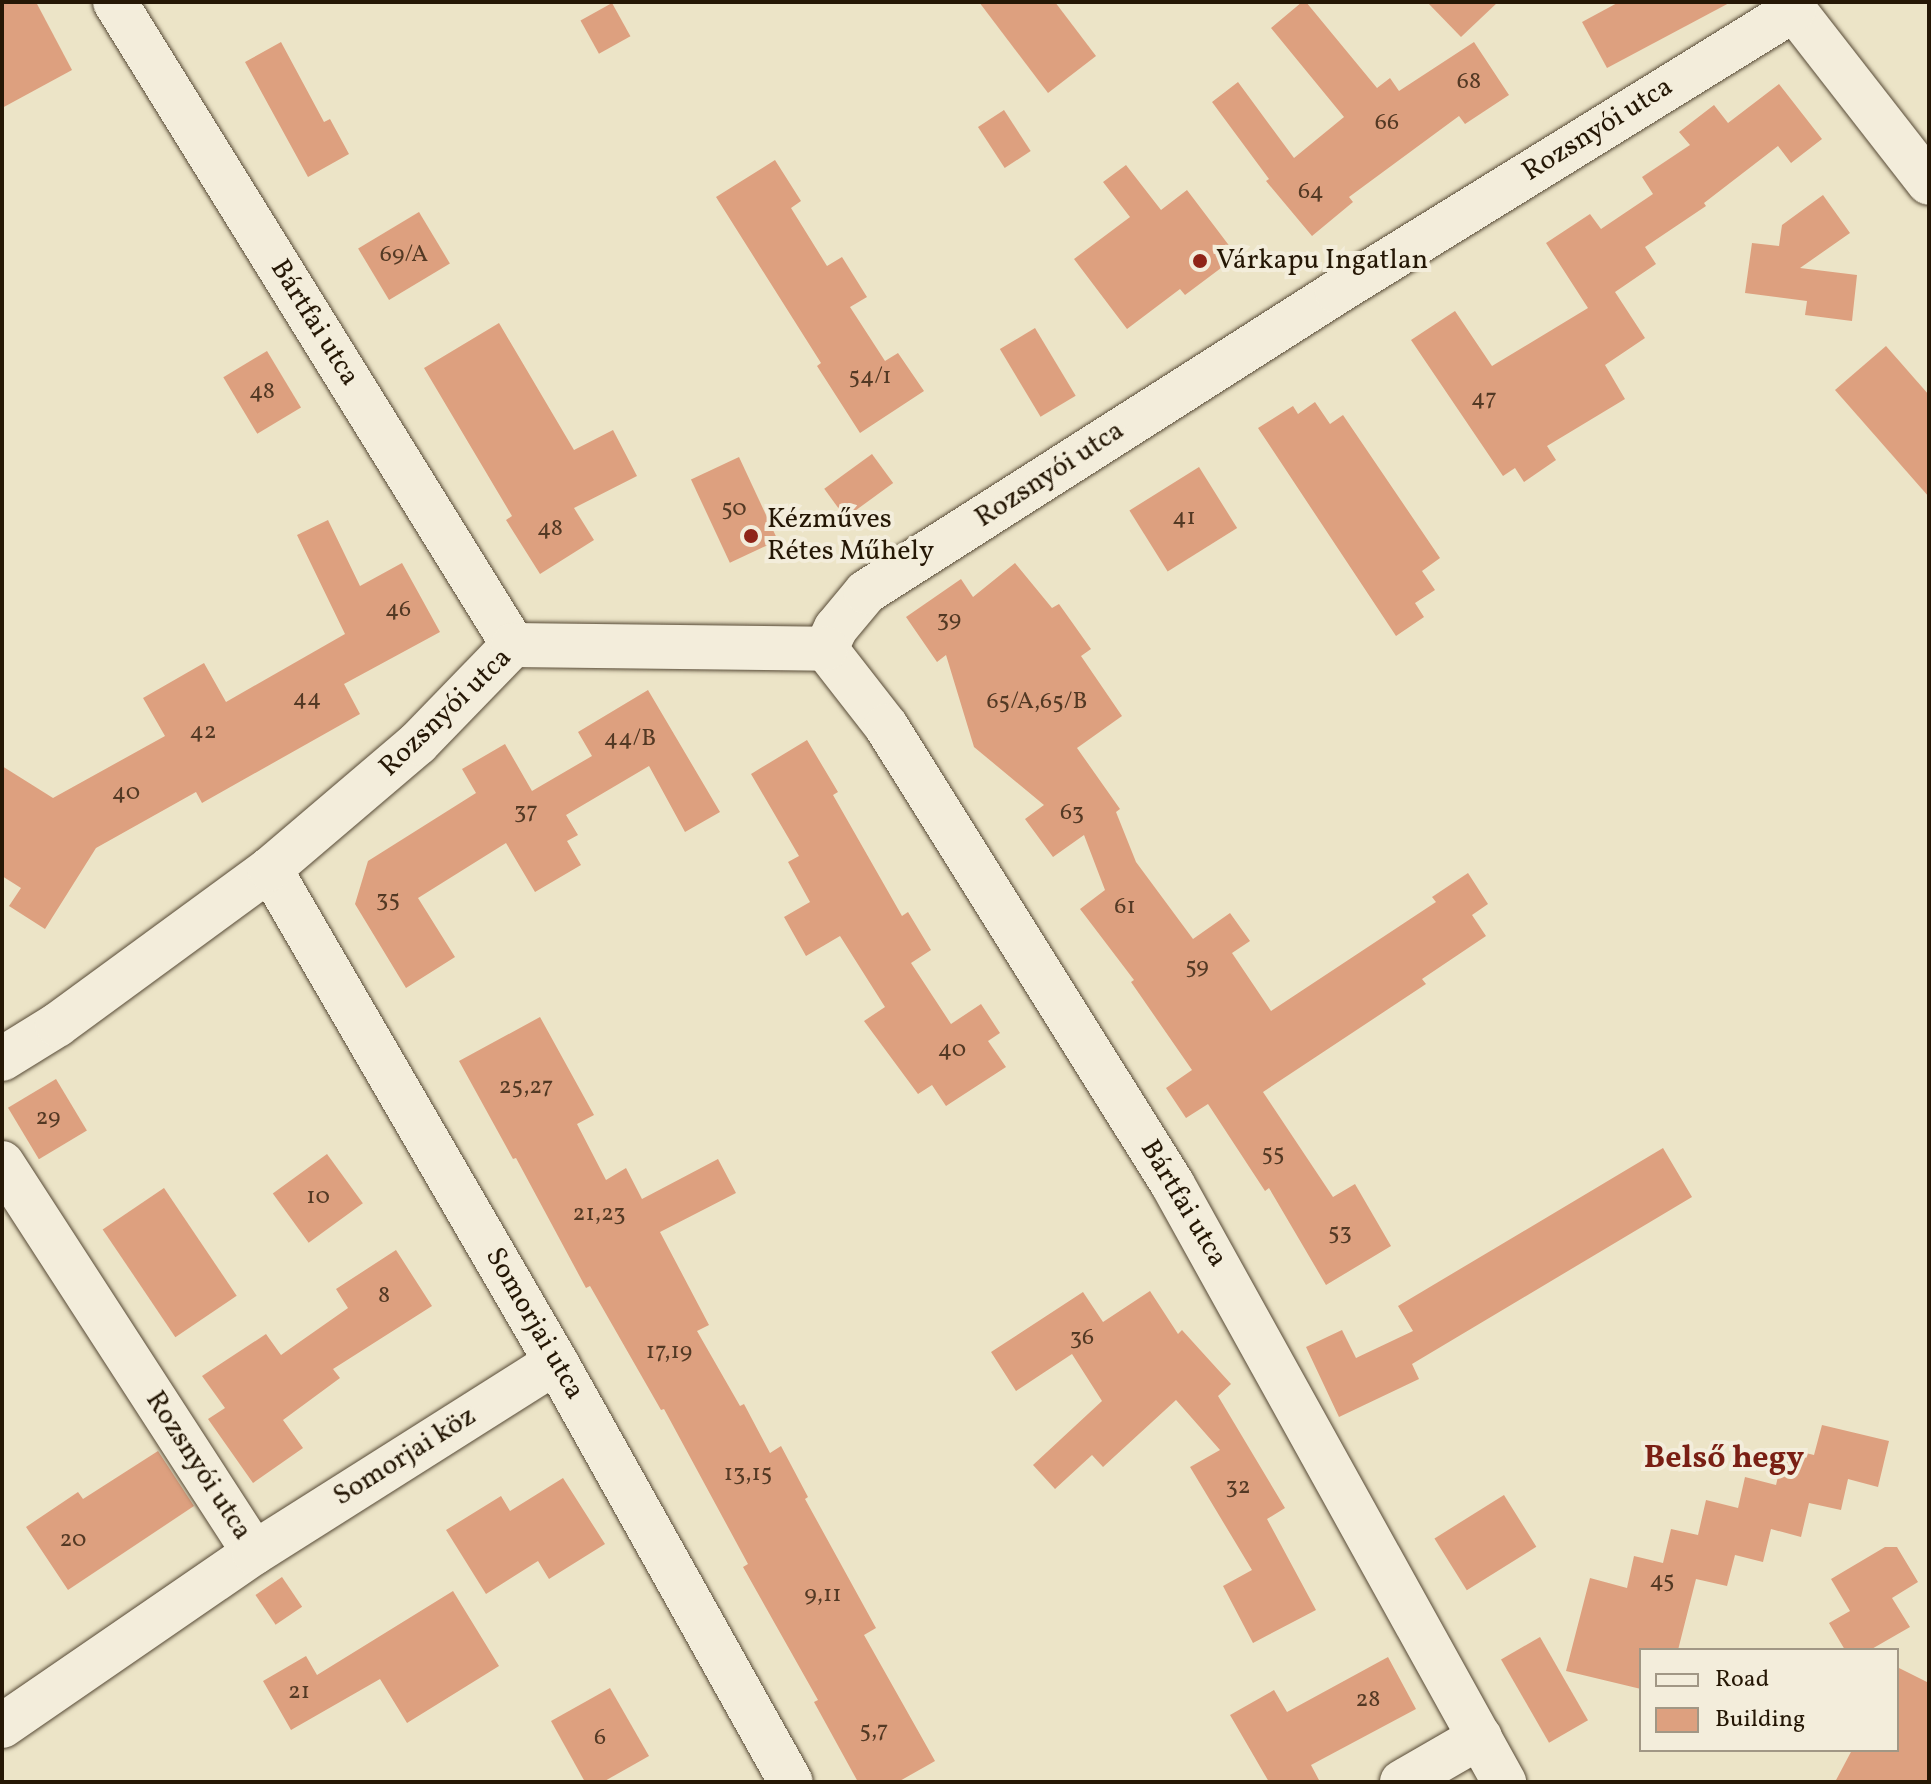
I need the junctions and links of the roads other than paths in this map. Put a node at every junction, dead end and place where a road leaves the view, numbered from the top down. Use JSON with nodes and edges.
{"nodes":[{"id":1,"x":115,"y":2,"type":"edge"},
{"id":2,"x":1791,"y":6,"type":"edge"},
{"id":3,"x":1923,"y":162,"type":"edge"},
{"id":4,"x":513,"y":645,"type":"junction"},
{"id":5,"x":826,"y":649,"type":"junction"},
{"id":6,"x":270,"y":869,"type":"junction"},
{"id":7,"x":2,"y":1059,"type":"edge"},
{"id":8,"x":2,"y":1163,"type":"edge"},
{"id":9,"x":556,"y":1362,"type":"junction"},
{"id":10,"x":254,"y":1553,"type":"junction"},
{"id":11,"x":2,"y":1726,"type":"edge"},
{"id":12,"x":1480,"y":1737,"type":"junction"},
{"id":13,"x":791,"y":1782,"type":"edge"},
{"id":14,"x":1402,"y":1782,"type":"edge"},
{"id":15,"x":1504,"y":1782,"type":"edge"}],
"edges":[{"from":1,"to":4,"type":"street","name":"Bártfai utca"},
{"from":2,"to":3,"type":"street"},
{"from":2,"to":5,"type":"street","name":"Rozsnyói utca"},
{"from":4,"to":5,"type":"street","name":"Rozsnyói utca"},
{"from":4,"to":6,"type":"street","name":"Rozsnyói utca"},
{"from":5,"to":12,"type":"street","name":"Bártfai utca"},
{"from":6,"to":7,"type":"street","name":"Rozsnyói utca"},
{"from":6,"to":9,"type":"street","name":"Somorjai utca"},
{"from":8,"to":10,"type":"street","name":"Rozsnyói utca"},
{"from":9,"to":10,"type":"street","name":"Somorjai köz"},
{"from":9,"to":13,"type":"street","name":"Somorjai utca"},
{"from":10,"to":11,"type":"street","name":"Rozsnyói utca"},
{"from":12,"to":14,"type":"street"},
{"from":12,"to":15,"type":"street","name":"Bártfai utca"}]}
